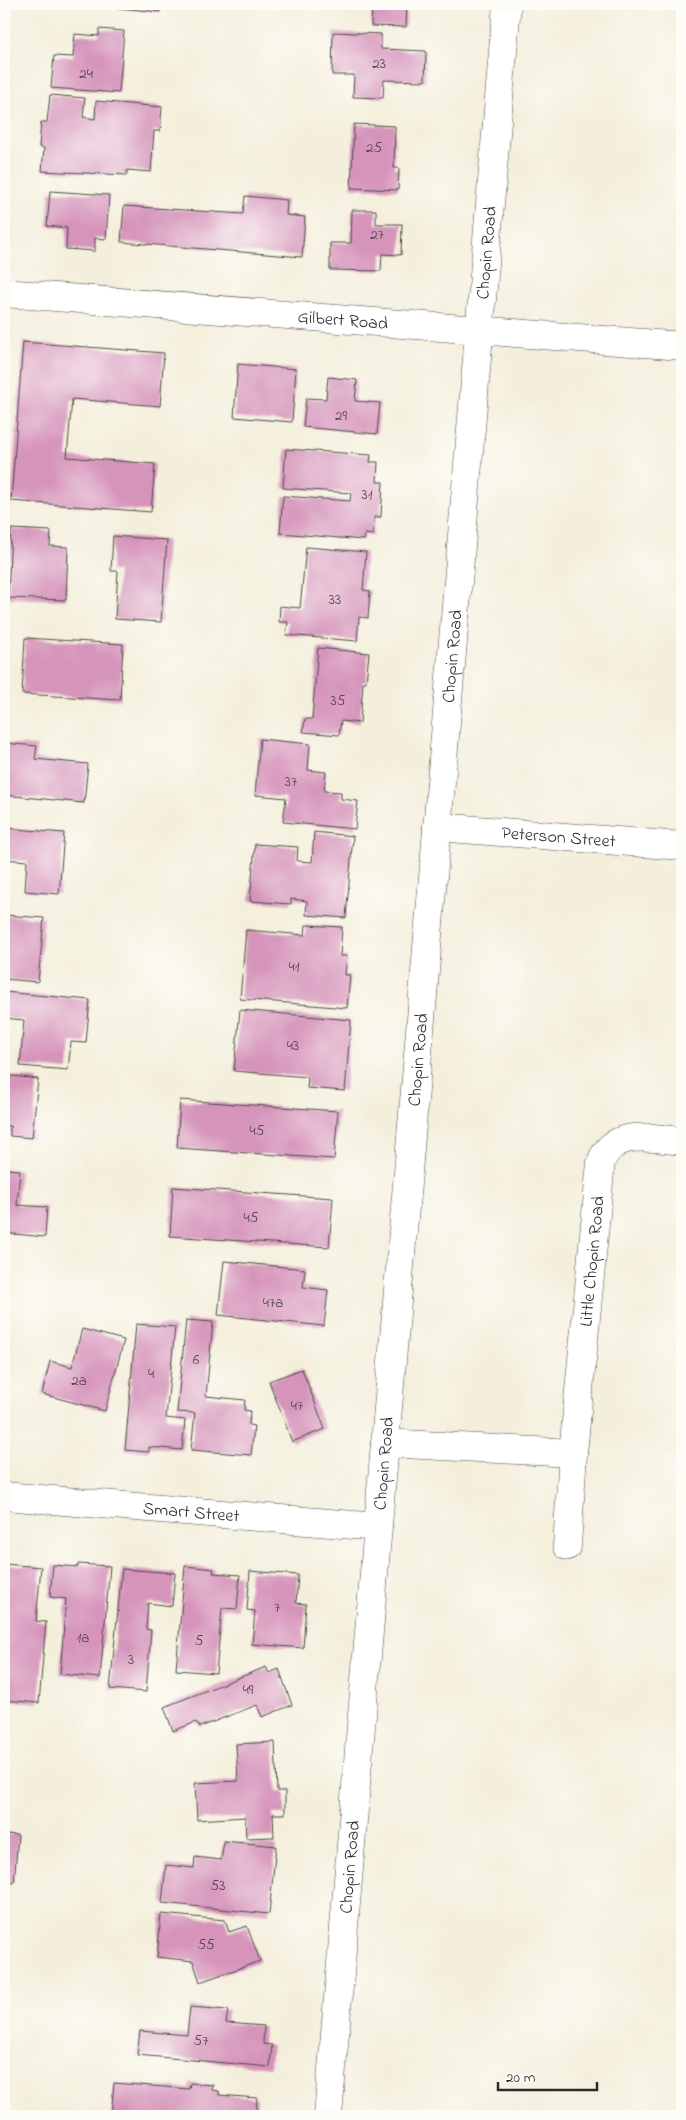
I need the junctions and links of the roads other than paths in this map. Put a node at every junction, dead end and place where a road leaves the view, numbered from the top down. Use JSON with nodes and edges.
{"nodes":[{"id":1,"x":507,"y":4,"type":"edge"},
{"id":2,"x":4,"y":294,"type":"edge"},
{"id":3,"x":478,"y":330,"type":"junction"},
{"id":4,"x":682,"y":346,"type":"edge"},
{"id":5,"x":437,"y":827,"type":"junction"},
{"id":6,"x":682,"y":846,"type":"edge"},
{"id":7,"x":682,"y":1141,"type":"edge"},
{"id":8,"x":384,"y":1443,"type":"junction"},
{"id":9,"x":573,"y":1454,"type":"junction"},
{"id":10,"x":4,"y":1496,"type":"edge"},
{"id":11,"x":378,"y":1527,"type":"junction"},
{"id":12,"x":567,"y":1546,"type":"dead end"},
{"id":13,"x":328,"y":2116,"type":"edge"}],
"edges":[{"from":1,"to":3,"type":"street","name":"Chopin Road"},
{"from":2,"to":3,"type":"street","name":"Gilbert Road"},
{"from":3,"to":4,"type":"street","name":"Gilbert Road"},
{"from":3,"to":5,"type":"street","name":"Chopin Road"},
{"from":5,"to":6,"type":"street","name":"Peterson Street"},
{"from":5,"to":8,"type":"street","name":"Chopin Road"},
{"from":7,"to":9,"type":"street","name":"Little Chopin Road"},
{"from":8,"to":9,"type":"street"},
{"from":8,"to":11,"type":"street","name":"Chopin Road"},
{"from":9,"to":12,"type":"street","name":"Little Chopin Road"},
{"from":10,"to":11,"type":"street","name":"Smart Street"},
{"from":11,"to":13,"type":"street","name":"Chopin Road"}]}
